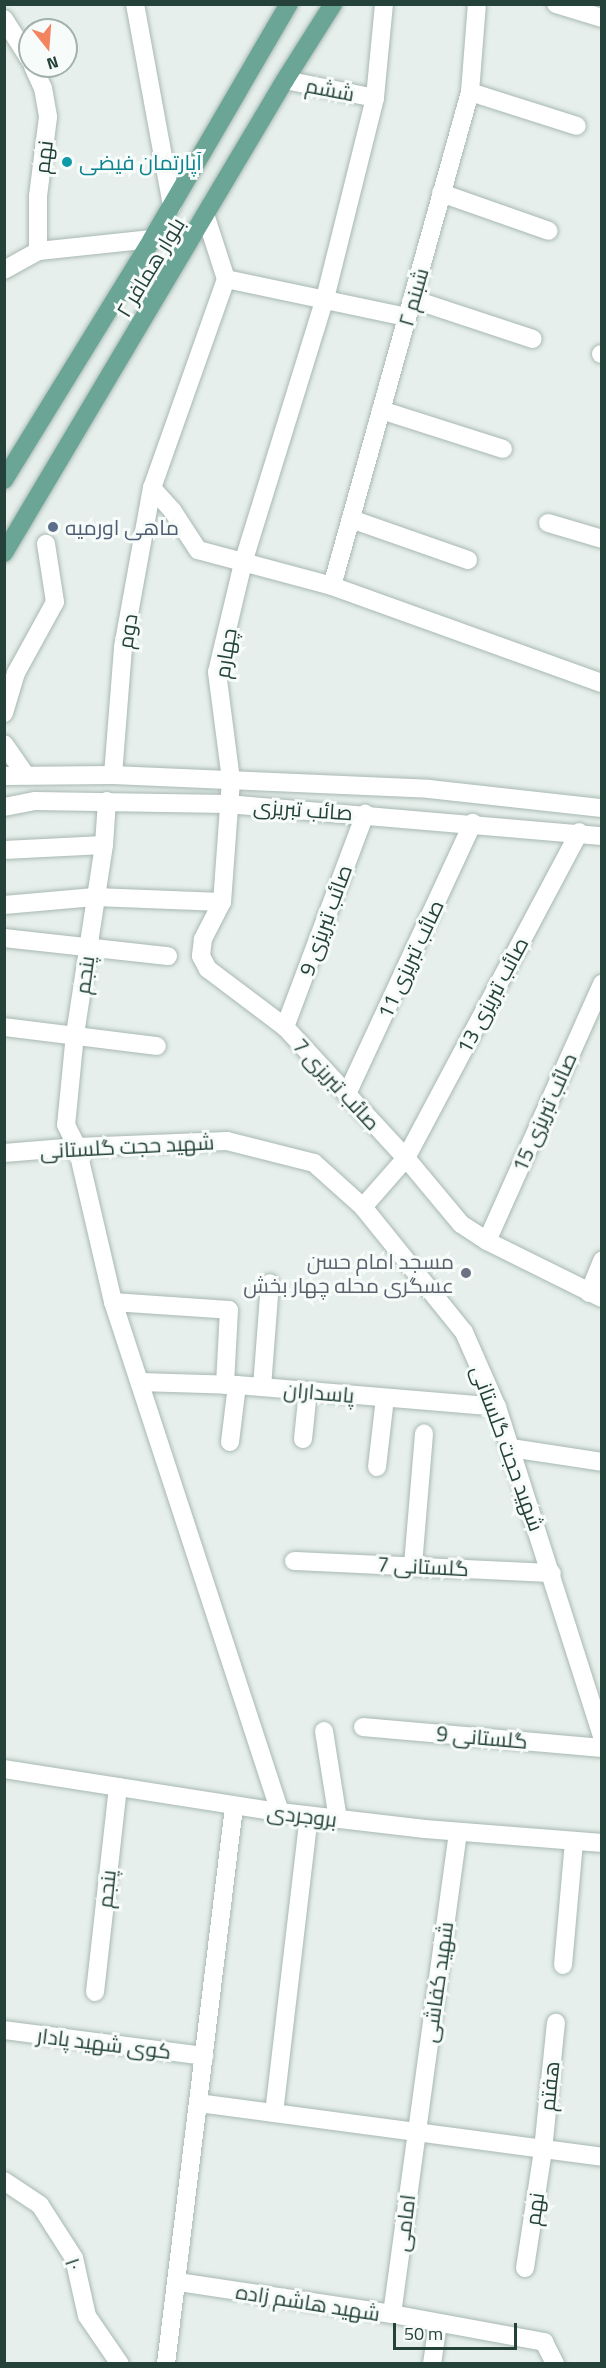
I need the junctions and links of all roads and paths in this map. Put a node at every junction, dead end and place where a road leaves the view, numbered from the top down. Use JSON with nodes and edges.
{"nodes":[{"id":1,"x":135,"y":4,"type":"edge"},
{"id":2,"x":289,"y":4,"type":"edge"},
{"id":3,"x":333,"y":4,"type":"edge"},
{"id":4,"x":384,"y":4,"type":"edge"},
{"id":5,"x":477,"y":4,"type":"edge"},
{"id":6,"x":556,"y":4,"type":"edge"},
{"id":7,"x":602,"y":18,"type":"edge"},
{"id":8,"x":4,"y":19,"type":"edge"},
{"id":9,"x":18,"y":41,"type":"edge"},
{"id":10,"x":38,"y":78,"type":"edge"},
{"id":11,"x":285,"y":80,"type":"junction"},
{"id":12,"x":470,"y":92,"type":"junction"},
{"id":13,"x":375,"y":98,"type":"junction"},
{"id":14,"x":577,"y":126,"type":"dead end"},
{"id":15,"x":441,"y":194,"type":"junction"},
{"id":16,"x":172,"y":206,"type":"junction"},
{"id":17,"x":206,"y":217,"type":"junction"},
{"id":18,"x":549,"y":231,"type":"dead end"},
{"id":19,"x":152,"y":239,"type":"junction"},
{"id":20,"x":38,"y":251,"type":"junction"},
{"id":21,"x":4,"y":270,"type":"edge"},
{"id":22,"x":226,"y":279,"type":"junction"},
{"id":23,"x":325,"y":298,"type":"junction"},
{"id":24,"x":412,"y":299,"type":"junction"},
{"id":25,"x":407,"y":317,"type":"junction"},
{"id":26,"x":533,"y":339,"type":"dead end"},
{"id":27,"x":381,"y":410,"type":"junction"},
{"id":28,"x":503,"y":449,"type":"dead end"},
{"id":29,"x":5,"y":479,"type":"edge"},
{"id":30,"x":152,"y":488,"type":"junction"},
{"id":31,"x":351,"y":519,"type":"junction"},
{"id":32,"x":548,"y":523,"type":"dead end"},
{"id":33,"x":602,"y":539,"type":"edge"},
{"id":34,"x":46,"y":544,"type":"dead end"},
{"id":35,"x":4,"y":553,"type":"edge"},
{"id":36,"x":468,"y":560,"type":"dead end"},
{"id":37,"x":243,"y":563,"type":"junction"},
{"id":38,"x":332,"y":586,"type":"junction"},
{"id":39,"x":602,"y":683,"type":"edge"},
{"id":40,"x":4,"y":713,"type":"edge"},
{"id":41,"x":4,"y":744,"type":"edge"},
{"id":42,"x":113,"y":775,"type":"junction"},
{"id":43,"x":15,"y":776,"type":"edge"},
{"id":44,"x":231,"y":780,"type":"junction"},
{"id":45,"x":107,"y":801,"type":"junction"},
{"id":46,"x":228,"y":804,"type":"junction"},
{"id":47,"x":8,"y":806,"type":"edge"},
{"id":48,"x":602,"y":807,"type":"edge"},
{"id":49,"x":364,"y":814,"type":"junction"},
{"id":50,"x":473,"y":823,"type":"junction"},
{"id":51,"x":579,"y":832,"type":"junction"},
{"id":52,"x":602,"y":836,"type":"edge"},
{"id":53,"x":104,"y":845,"type":"junction"},
{"id":54,"x":4,"y":850,"type":"edge"},
{"id":55,"x":95,"y":897,"type":"junction"},
{"id":56,"x":222,"y":902,"type":"junction"},
{"id":57,"x":4,"y":905,"type":"edge"},
{"id":58,"x":4,"y":938,"type":"edge"},
{"id":59,"x":88,"y":948,"type":"junction"},
{"id":60,"x":168,"y":956,"type":"dead end"},
{"id":61,"x":602,"y":984,"type":"edge"},
{"id":62,"x":4,"y":1027,"type":"edge"},
{"id":63,"x":285,"y":1027,"type":"junction"},
{"id":64,"x":75,"y":1034,"type":"junction"},
{"id":65,"x":157,"y":1046,"type":"dead end"},
{"id":66,"x":347,"y":1094,"type":"junction"},
{"id":67,"x":77,"y":1147,"type":"junction"},
{"id":68,"x":4,"y":1153,"type":"edge"},
{"id":69,"x":406,"y":1158,"type":"junction"},
{"id":70,"x":363,"y":1208,"type":"junction"},
{"id":71,"x":487,"y":1240,"type":"junction"},
{"id":72,"x":602,"y":1261,"type":"edge"},
{"id":73,"x":270,"y":1283,"type":"dead end"},
{"id":74,"x":595,"y":1296,"type":"edge"},
{"id":75,"x":113,"y":1302,"type":"junction"},
{"id":76,"x":140,"y":1382,"type":"junction"},
{"id":77,"x":231,"y":1385,"type":"junction"},
{"id":78,"x":262,"y":1387,"type":"junction"},
{"id":79,"x":308,"y":1391,"type":"junction"},
{"id":80,"x":385,"y":1398,"type":"junction"},
{"id":81,"x":498,"y":1407,"type":"junction"},
{"id":82,"x":424,"y":1433,"type":"dead end"},
{"id":83,"x":303,"y":1439,"type":"dead end"},
{"id":84,"x":230,"y":1442,"type":"dead end"},
{"id":85,"x":511,"y":1448,"type":"junction"},
{"id":86,"x":602,"y":1462,"type":"edge"},
{"id":87,"x":377,"y":1467,"type":"dead end"},
{"id":88,"x":294,"y":1561,"type":"dead end"},
{"id":89,"x":413,"y":1565,"type":"junction"},
{"id":90,"x":552,"y":1573,"type":"junction"},
{"id":91,"x":363,"y":1727,"type":"dead end"},
{"id":92,"x":324,"y":1731,"type":"dead end"},
{"id":93,"x":602,"y":1736,"type":"edge"},
{"id":94,"x":602,"y":1748,"type":"edge"},
{"id":95,"x":4,"y":1768,"type":"edge"},
{"id":96,"x":118,"y":1787,"type":"junction"},
{"id":97,"x":234,"y":1807,"type":"junction"},
{"id":98,"x":280,"y":1812,"type":"junction"},
{"id":99,"x":309,"y":1816,"type":"junction"},
{"id":100,"x":338,"y":1819,"type":"junction"},
{"id":101,"x":458,"y":1832,"type":"junction"},
{"id":102,"x":574,"y":1841,"type":"junction"},
{"id":103,"x":602,"y":1843,"type":"edge"},
{"id":104,"x":563,"y":1965,"type":"dead end"},
{"id":105,"x":95,"y":1992,"type":"dead end"},
{"id":106,"x":556,"y":2023,"type":"dead end"},
{"id":107,"x":4,"y":2030,"type":"edge"},
{"id":108,"x":204,"y":2056,"type":"junction"},
{"id":109,"x":199,"y":2103,"type":"junction"},
{"id":110,"x":274,"y":2113,"type":"junction"},
{"id":111,"x":415,"y":2133,"type":"junction"},
{"id":112,"x":543,"y":2150,"type":"junction"},
{"id":113,"x":602,"y":2157,"type":"edge"},
{"id":114,"x":4,"y":2181,"type":"edge"},
{"id":115,"x":525,"y":2268,"type":"dead end"},
{"id":116,"x":178,"y":2282,"type":"junction"},
{"id":117,"x":392,"y":2314,"type":"junction"},
{"id":118,"x":438,"y":2323,"type":"junction"},
{"id":119,"x":120,"y":2364,"type":"edge"},
{"id":120,"x":166,"y":2364,"type":"edge"},
{"id":121,"x":432,"y":2364,"type":"edge"},
{"id":122,"x":555,"y":2364,"type":"edge"}],
"edges":[{"from":1,"to":16,"type":"street"},
{"from":2,"to":16,"type":"main road","name":"بلوار همافر ۲"},
{"from":3,"to":11,"type":"main road","name":"بلوار همافر ۲"},
{"from":4,"to":13,"type":"street","name":"چهارم"},
{"from":5,"to":12,"type":"street","name":"شبنم ۲"},
{"from":6,"to":7,"type":"street"},
{"from":8,"to":9,"type":"street"},
{"from":10,"to":20,"type":"street","name":"نهم"},
{"from":11,"to":13,"type":"street","name":"ششم"},
{"from":11,"to":17,"type":"main road","name":"بلوار همافر ۲"},
{"from":12,"to":14,"type":"street"},
{"from":12,"to":15,"type":"street","name":"شبنم ۲"},
{"from":13,"to":23,"type":"street","name":"چهارم"},
{"from":15,"to":18,"type":"street"},
{"from":15,"to":24,"type":"street","name":"شبنم ۲"},
{"from":16,"to":19,"type":"main road","name":"بلوار همافر ۲"},
{"from":17,"to":22,"type":"street"},
{"from":17,"to":35,"type":"main road","name":"بلوار همافر ۲"},
{"from":19,"to":20,"type":"street"},
{"from":19,"to":29,"type":"main road","name":"بلوار همافر ۲"},
{"from":20,"to":21,"type":"street"},
{"from":22,"to":23,"type":"street"},
{"from":22,"to":30,"type":"street","name":"دوم"},
{"from":23,"to":25,"type":"street"},
{"from":23,"to":37,"type":"street","name":"چهارم"},
{"from":24,"to":25,"type":"street","name":"شبنم ۲"},
{"from":24,"to":26,"type":"street"},
{"from":25,"to":27,"type":"street","name":"شبنم ۲"},
{"from":27,"to":28,"type":"street"},
{"from":27,"to":31,"type":"street","name":"شبنم ۲"},
{"from":30,"to":37,"type":"street"},
{"from":30,"to":42,"type":"street","name":"دوم"},
{"from":31,"to":36,"type":"street"},
{"from":31,"to":38,"type":"street","name":"شبنم ۲"},
{"from":32,"to":33,"type":"street"},
{"from":34,"to":40,"type":"street"},
{"from":37,"to":38,"type":"street"},
{"from":37,"to":44,"type":"street","name":"چهارم"},
{"from":38,"to":39,"type":"street"},
{"from":41,"to":43,"type":"street"},
{"from":42,"to":43,"type":"street","name":"صائب تبریزی"},
{"from":42,"to":44,"type":"street","name":"صائب تبریزی"},
{"from":43,"to":47,"type":"street"},
{"from":44,"to":46,"type":"street","name":"چهارم"},
{"from":44,"to":48,"type":"street","name":"صائب تبریزی"},
{"from":45,"to":46,"type":"street","name":"صائب تبریزی"},
{"from":45,"to":47,"type":"street","name":"صائب تبریزی"},
{"from":45,"to":53,"type":"street","name":"پنجم"},
{"from":46,"to":49,"type":"street","name":"صائب تبریزی"},
{"from":46,"to":56,"type":"street","name":"صائب تبریزی 7"},
{"from":49,"to":50,"type":"street","name":"صائب تبریزی"},
{"from":49,"to":63,"type":"street","name":"صائب تبریزی 9"},
{"from":50,"to":51,"type":"street","name":"صائب تبریزی"},
{"from":50,"to":66,"type":"street","name":"صائب تبریزی 11"},
{"from":51,"to":52,"type":"street","name":"صائب تبریزی"},
{"from":51,"to":69,"type":"street","name":"صائب تبریزی 13"},
{"from":53,"to":54,"type":"street"},
{"from":53,"to":55,"type":"street","name":"پنجم"},
{"from":55,"to":56,"type":"street"},
{"from":55,"to":57,"type":"street"},
{"from":55,"to":59,"type":"street","name":"پنجم"},
{"from":56,"to":63,"type":"street","name":"صائب تبریزی 7"},
{"from":58,"to":59,"type":"street"},
{"from":59,"to":60,"type":"street"},
{"from":59,"to":64,"type":"street","name":"پنجم"},
{"from":61,"to":71,"type":"street","name":"صائب تبریزی 15"},
{"from":62,"to":64,"type":"street"},
{"from":63,"to":66,"type":"street","name":"صائب تبریزی 7"},
{"from":64,"to":65,"type":"street"},
{"from":64,"to":67,"type":"street","name":"پنجم"},
{"from":66,"to":69,"type":"street","name":"صائب تبریزی 7"},
{"from":67,"to":68,"type":"street","name":"شهید حجت گلستانی"},
{"from":67,"to":70,"type":"street","name":"شهید حجت گلستانی"},
{"from":67,"to":75,"type":"street","name":"پنجم"},
{"from":69,"to":70,"type":"street"},
{"from":69,"to":71,"type":"street","name":"صائب تبریزی 7"},
{"from":70,"to":81,"type":"street","name":"شهید حجت گلستانی"},
{"from":71,"to":74,"type":"street","name":"صائب تبریزی 7"},
{"from":72,"to":74,"type":"street"},
{"from":73,"to":78,"type":"street"},
{"from":75,"to":76,"type":"street","name":"پنجم"},
{"from":75,"to":77,"type":"street"},
{"from":76,"to":77,"type":"street","name":"پاسداران"},
{"from":76,"to":98,"type":"street","name":"پنجم"},
{"from":77,"to":78,"type":"street","name":"پاسداران"},
{"from":77,"to":84,"type":"street"},
{"from":78,"to":79,"type":"street","name":"پاسداران"},
{"from":79,"to":80,"type":"street","name":"پاسداران"},
{"from":79,"to":83,"type":"street"},
{"from":80,"to":81,"type":"street","name":"پاسداران"},
{"from":80,"to":87,"type":"street"},
{"from":81,"to":85,"type":"street","name":"شهید حجت گلستانی"},
{"from":82,"to":89,"type":"street"},
{"from":85,"to":86,"type":"street"},
{"from":85,"to":90,"type":"street","name":"شهید حجت گلستانی"},
{"from":88,"to":89,"type":"street","name":"گلستانی 7"},
{"from":89,"to":90,"type":"street","name":"گلستانی 7"},
{"from":90,"to":93,"type":"street","name":"شهید حجت گلستانی"},
{"from":91,"to":94,"type":"street","name":"گلستانی 9"},
{"from":92,"to":100,"type":"street"},
{"from":95,"to":96,"type":"street","name":"بروجردی"},
{"from":96,"to":97,"type":"street","name":"بروجردی"},
{"from":96,"to":105,"type":"street","name":"پنجم"},
{"from":97,"to":98,"type":"street","name":"بروجردی"},
{"from":97,"to":108,"type":"street"},
{"from":98,"to":99,"type":"street","name":"بروجردی"},
{"from":99,"to":100,"type":"street","name":"بروجردی"},
{"from":99,"to":110,"type":"street"},
{"from":100,"to":101,"type":"street","name":"بروجردی"},
{"from":101,"to":102,"type":"street","name":"بروجردی"},
{"from":101,"to":111,"type":"street","name":"شهید کفاشی"},
{"from":102,"to":103,"type":"street","name":"بروجردی"},
{"from":102,"to":104,"type":"street"},
{"from":106,"to":112,"type":"street","name":"هفتم"},
{"from":107,"to":108,"type":"street","name":"کوی شهید پادار"},
{"from":108,"to":109,"type":"street"},
{"from":109,"to":110,"type":"street"},
{"from":109,"to":116,"type":"street"},
{"from":110,"to":111,"type":"street"},
{"from":111,"to":112,"type":"street"},
{"from":111,"to":117,"type":"street","name":"امامی"},
{"from":112,"to":113,"type":"street"},
{"from":112,"to":115,"type":"street","name":"نهم"},
{"from":114,"to":119,"type":"street","name":"۱۰"},
{"from":116,"to":117,"type":"street","name":"شهید هاشم زاده"},
{"from":116,"to":120,"type":"street"},
{"from":117,"to":118,"type":"street","name":"شهید هاشم زاده"},
{"from":118,"to":121,"type":"street"},
{"from":118,"to":122,"type":"street","name":"شهید هاشم زاده"}]}
